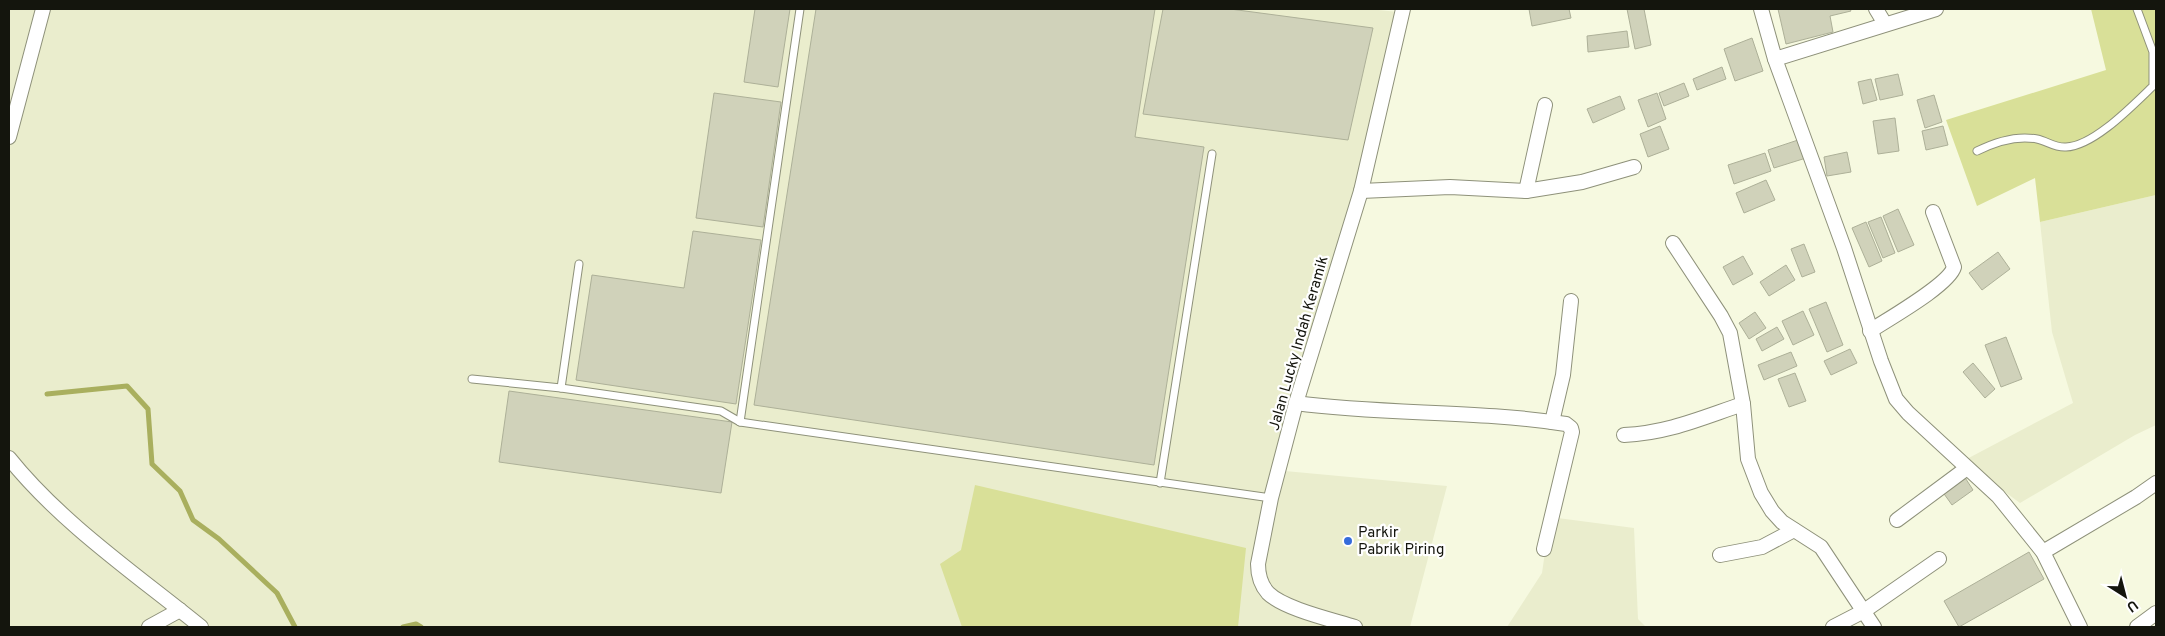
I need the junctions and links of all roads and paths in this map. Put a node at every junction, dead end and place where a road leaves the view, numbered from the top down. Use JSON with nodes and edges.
{"nodes":[{"id":1,"x":43,"y":9,"type":"edge"},
{"id":2,"x":800,"y":9,"type":"edge"},
{"id":3,"x":1400,"y":9,"type":"edge"},
{"id":4,"x":1761,"y":9,"type":"edge"},
{"id":5,"x":1876,"y":9,"type":"edge"},
{"id":6,"x":1936,"y":9,"type":"edge"},
{"id":7,"x":2137,"y":9,"type":"edge"},
{"id":8,"x":1885,"y":24,"type":"junction"},
{"id":9,"x":1775,"y":59,"type":"junction"},
{"id":10,"x":1545,"y":105,"type":"dead end"},
{"id":11,"x":9,"y":137,"type":"edge"},
{"id":12,"x":1977,"y":151,"type":"dead end"},
{"id":13,"x":1212,"y":154,"type":"dead end"},
{"id":14,"x":1634,"y":167,"type":"dead end"},
{"id":15,"x":1361,"y":191,"type":"junction"},
{"id":16,"x":1526,"y":191,"type":"junction"},
{"id":17,"x":1933,"y":212,"type":"dead end"},
{"id":18,"x":1672,"y":244,"type":"dead end"},
{"id":19,"x":579,"y":264,"type":"dead end"},
{"id":20,"x":1571,"y":301,"type":"dead end"},
{"id":21,"x":1870,"y":331,"type":"junction"},
{"id":22,"x":472,"y":380,"type":"dead end"},
{"id":23,"x":561,"y":388,"type":"junction"},
{"id":24,"x":1296,"y":403,"type":"junction"},
{"id":25,"x":1743,"y":404,"type":"junction"},
{"id":26,"x":740,"y":422,"type":"junction"},
{"id":27,"x":1552,"y":422,"type":"junction"},
{"id":28,"x":1624,"y":434,"type":"dead end"},
{"id":29,"x":9,"y":458,"type":"edge"},
{"id":30,"x":1967,"y":468,"type":"junction"},
{"id":31,"x":2156,"y":482,"type":"edge"},
{"id":32,"x":1160,"y":483,"type":"junction"},
{"id":33,"x":1272,"y":498,"type":"junction"},
{"id":34,"x":1897,"y":520,"type":"dead end"},
{"id":35,"x":1794,"y":530,"type":"junction"},
{"id":36,"x":1544,"y":549,"type":"dead end"},
{"id":37,"x":2043,"y":552,"type":"junction"},
{"id":38,"x":1720,"y":555,"type":"dead end"},
{"id":39,"x":1939,"y":559,"type":"dead end"},
{"id":40,"x":180,"y":610,"type":"junction"},
{"id":41,"x":1864,"y":611,"type":"junction"},
{"id":42,"x":2156,"y":613,"type":"edge"},
{"id":43,"x":149,"y":627,"type":"edge"},
{"id":44,"x":201,"y":627,"type":"edge"},
{"id":45,"x":1355,"y":627,"type":"edge"},
{"id":46,"x":1833,"y":627,"type":"edge"},
{"id":47,"x":1874,"y":627,"type":"edge"},
{"id":48,"x":2080,"y":627,"type":"edge"},
{"id":49,"x":2137,"y":627,"type":"edge"}],
"edges":[{"from":1,"to":11,"type":"street"},
{"from":2,"to":26,"type":"lane"},
{"from":3,"to":15,"type":"street","name":"Jalan Lucky Indah Keramik"},
{"from":4,"to":9,"type":"street"},
{"from":5,"to":8,"type":"street"},
{"from":6,"to":8,"type":"street"},
{"from":7,"to":12,"type":"lane"},
{"from":8,"to":9,"type":"street"},
{"from":9,"to":21,"type":"street"},
{"from":10,"to":16,"type":"street"},
{"from":13,"to":32,"type":"lane"},
{"from":14,"to":16,"type":"street"},
{"from":15,"to":16,"type":"street"},
{"from":15,"to":24,"type":"street","name":"Jalan Lucky Indah Keramik"},
{"from":17,"to":21,"type":"street"},
{"from":18,"to":25,"type":"street"},
{"from":19,"to":23,"type":"lane"},
{"from":20,"to":27,"type":"street"},
{"from":21,"to":30,"type":"street"},
{"from":22,"to":23,"type":"lane"},
{"from":23,"to":26,"type":"lane"},
{"from":24,"to":27,"type":"street"},
{"from":24,"to":33,"type":"street","name":"Jalan Lucky Indah Keramik"},
{"from":25,"to":28,"type":"street"},
{"from":25,"to":35,"type":"street"},
{"from":26,"to":32,"type":"lane"},
{"from":27,"to":36,"type":"street"},
{"from":29,"to":40,"type":"street"},
{"from":30,"to":34,"type":"street"},
{"from":30,"to":37,"type":"street"},
{"from":31,"to":37,"type":"street"},
{"from":32,"to":33,"type":"lane"},
{"from":33,"to":45,"type":"street","name":"Jalan Lucky Indah Keramik"},
{"from":35,"to":38,"type":"street"},
{"from":35,"to":41,"type":"street"},
{"from":37,"to":48,"type":"street"},
{"from":39,"to":41,"type":"street"},
{"from":40,"to":43,"type":"street"},
{"from":40,"to":44,"type":"street"},
{"from":41,"to":46,"type":"street"},
{"from":41,"to":47,"type":"street"},
{"from":42,"to":49,"type":"street"}]}
